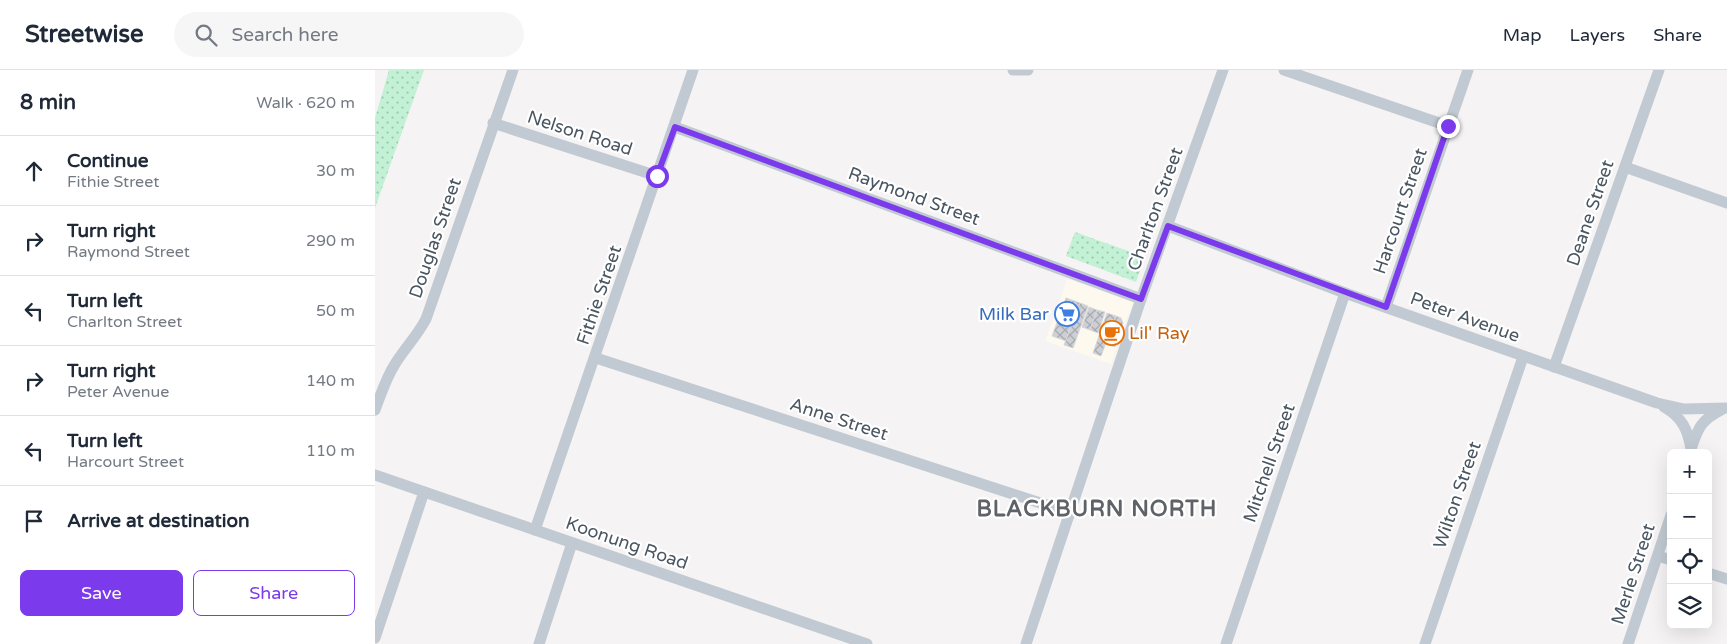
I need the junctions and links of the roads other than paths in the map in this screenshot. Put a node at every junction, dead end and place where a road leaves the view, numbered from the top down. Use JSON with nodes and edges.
{"nodes":[{"id":1,"x":513,"y":70,"type":"edge"},
{"id":2,"x":693,"y":70,"type":"edge"},
{"id":3,"x":1013,"y":70,"type":"edge"},
{"id":4,"x":1223,"y":70,"type":"edge"},
{"id":5,"x":1284,"y":70,"type":"edge"},
{"id":6,"x":1468,"y":70,"type":"edge"},
{"id":7,"x":1659,"y":70,"type":"edge"},
{"id":8,"x":1028,"y":71,"type":"edge"},
{"id":9,"x":493,"y":123,"type":"junction"},
{"id":10,"x":1448,"y":126,"type":"junction"},
{"id":11,"x":675,"y":127,"type":"junction"},
{"id":12,"x":1625,"y":166,"type":"junction"},
{"id":13,"x":657,"y":176,"type":"junction"},
{"id":14,"x":1727,"y":203,"type":"edge"},
{"id":15,"x":1168,"y":226,"type":"junction"},
{"id":16,"x":1345,"y":292,"type":"junction"},
{"id":17,"x":1141,"y":299,"type":"junction"},
{"id":18,"x":1386,"y":307,"type":"junction"},
{"id":19,"x":1523,"y":356,"type":"junction"},
{"id":20,"x":596,"y":358,"type":"junction"},
{"id":21,"x":1555,"y":367,"type":"junction"},
{"id":22,"x":1657,"y":403,"type":"junction"},
{"id":23,"x":1726,"y":408,"type":"edge"},
{"id":24,"x":375,"y":410,"type":"edge"},
{"id":25,"x":1690,"y":449,"type":"edge"},
{"id":26,"x":1691,"y":449,"type":"edge"},
{"id":27,"x":375,"y":475,"type":"edge"},
{"id":28,"x":425,"y":492,"type":"junction"},
{"id":29,"x":1071,"y":514,"type":"junction"},
{"id":30,"x":1667,"y":528,"type":"edge"},
{"id":31,"x":535,"y":530,"type":"junction"},
{"id":32,"x":572,"y":543,"type":"junction"},
{"id":33,"x":1658,"y":556,"type":"junction"},
{"id":34,"x":1667,"y":559,"type":"edge"},
{"id":35,"x":1712,"y":574,"type":"edge"},
{"id":36,"x":1727,"y":579,"type":"edge"},
{"id":37,"x":375,"y":638,"type":"edge"},
{"id":38,"x":539,"y":644,"type":"edge"},
{"id":39,"x":867,"y":644,"type":"edge"},
{"id":40,"x":1026,"y":644,"type":"edge"},
{"id":41,"x":1226,"y":644,"type":"edge"},
{"id":42,"x":1425,"y":644,"type":"edge"},
{"id":43,"x":1628,"y":644,"type":"edge"}],
"edges":[{"from":1,"to":9,"type":"street","name":"Douglas Street"},
{"from":2,"to":11,"type":"street","name":"Fithie Street"},
{"from":3,"to":8,"type":"street"},
{"from":4,"to":15,"type":"street","name":"Charlton Street"},
{"from":5,"to":10,"type":"street"},
{"from":6,"to":10,"type":"street","name":"Harcourt Street"},
{"from":7,"to":12,"type":"street","name":"Deane Street"},
{"from":9,"to":13,"type":"street","name":"Nelson Road"},
{"from":9,"to":24,"type":"street","name":"Douglas Street"},
{"from":10,"to":18,"type":"street","name":"Harcourt Street"},
{"from":11,"to":13,"type":"street","name":"Fithie Street"},
{"from":11,"to":17,"type":"street","name":"Raymond Street"},
{"from":12,"to":14,"type":"street"},
{"from":12,"to":21,"type":"street","name":"Deane Street"},
{"from":13,"to":20,"type":"street","name":"Fithie Street"},
{"from":15,"to":16,"type":"street","name":"Peter Avenue"},
{"from":15,"to":17,"type":"street","name":"Charlton Street"},
{"from":16,"to":18,"type":"street","name":"Peter Avenue"},
{"from":16,"to":41,"type":"street","name":"Mitchell Street"},
{"from":17,"to":29,"type":"street","name":"Charlton Street"},
{"from":18,"to":19,"type":"street","name":"Peter Avenue"},
{"from":19,"to":21,"type":"street","name":"Peter Avenue"},
{"from":19,"to":42,"type":"street","name":"Wilton Street"},
{"from":20,"to":29,"type":"street","name":"Anne Street"},
{"from":20,"to":31,"type":"street","name":"Fithie Street"},
{"from":21,"to":22,"type":"street","name":"Peter Avenue"},
{"from":22,"to":23,"type":"street","name":"Peter Avenue"},
{"from":22,"to":25,"type":"street"},
{"from":23,"to":26,"type":"street"},
{"from":27,"to":28,"type":"street","name":"Koonung Road"},
{"from":28,"to":31,"type":"street","name":"Koonung Road"},
{"from":28,"to":37,"type":"street"},
{"from":29,"to":40,"type":"street","name":"Charlton Street"},
{"from":30,"to":33,"type":"street","name":"Merle Street"},
{"from":31,"to":32,"type":"street","name":"Koonung Road"},
{"from":32,"to":38,"type":"street"},
{"from":32,"to":39,"type":"street","name":"Koonung Road"},
{"from":33,"to":34,"type":"street"},
{"from":33,"to":43,"type":"street","name":"Merle Street"},
{"from":35,"to":36,"type":"street"}]}
